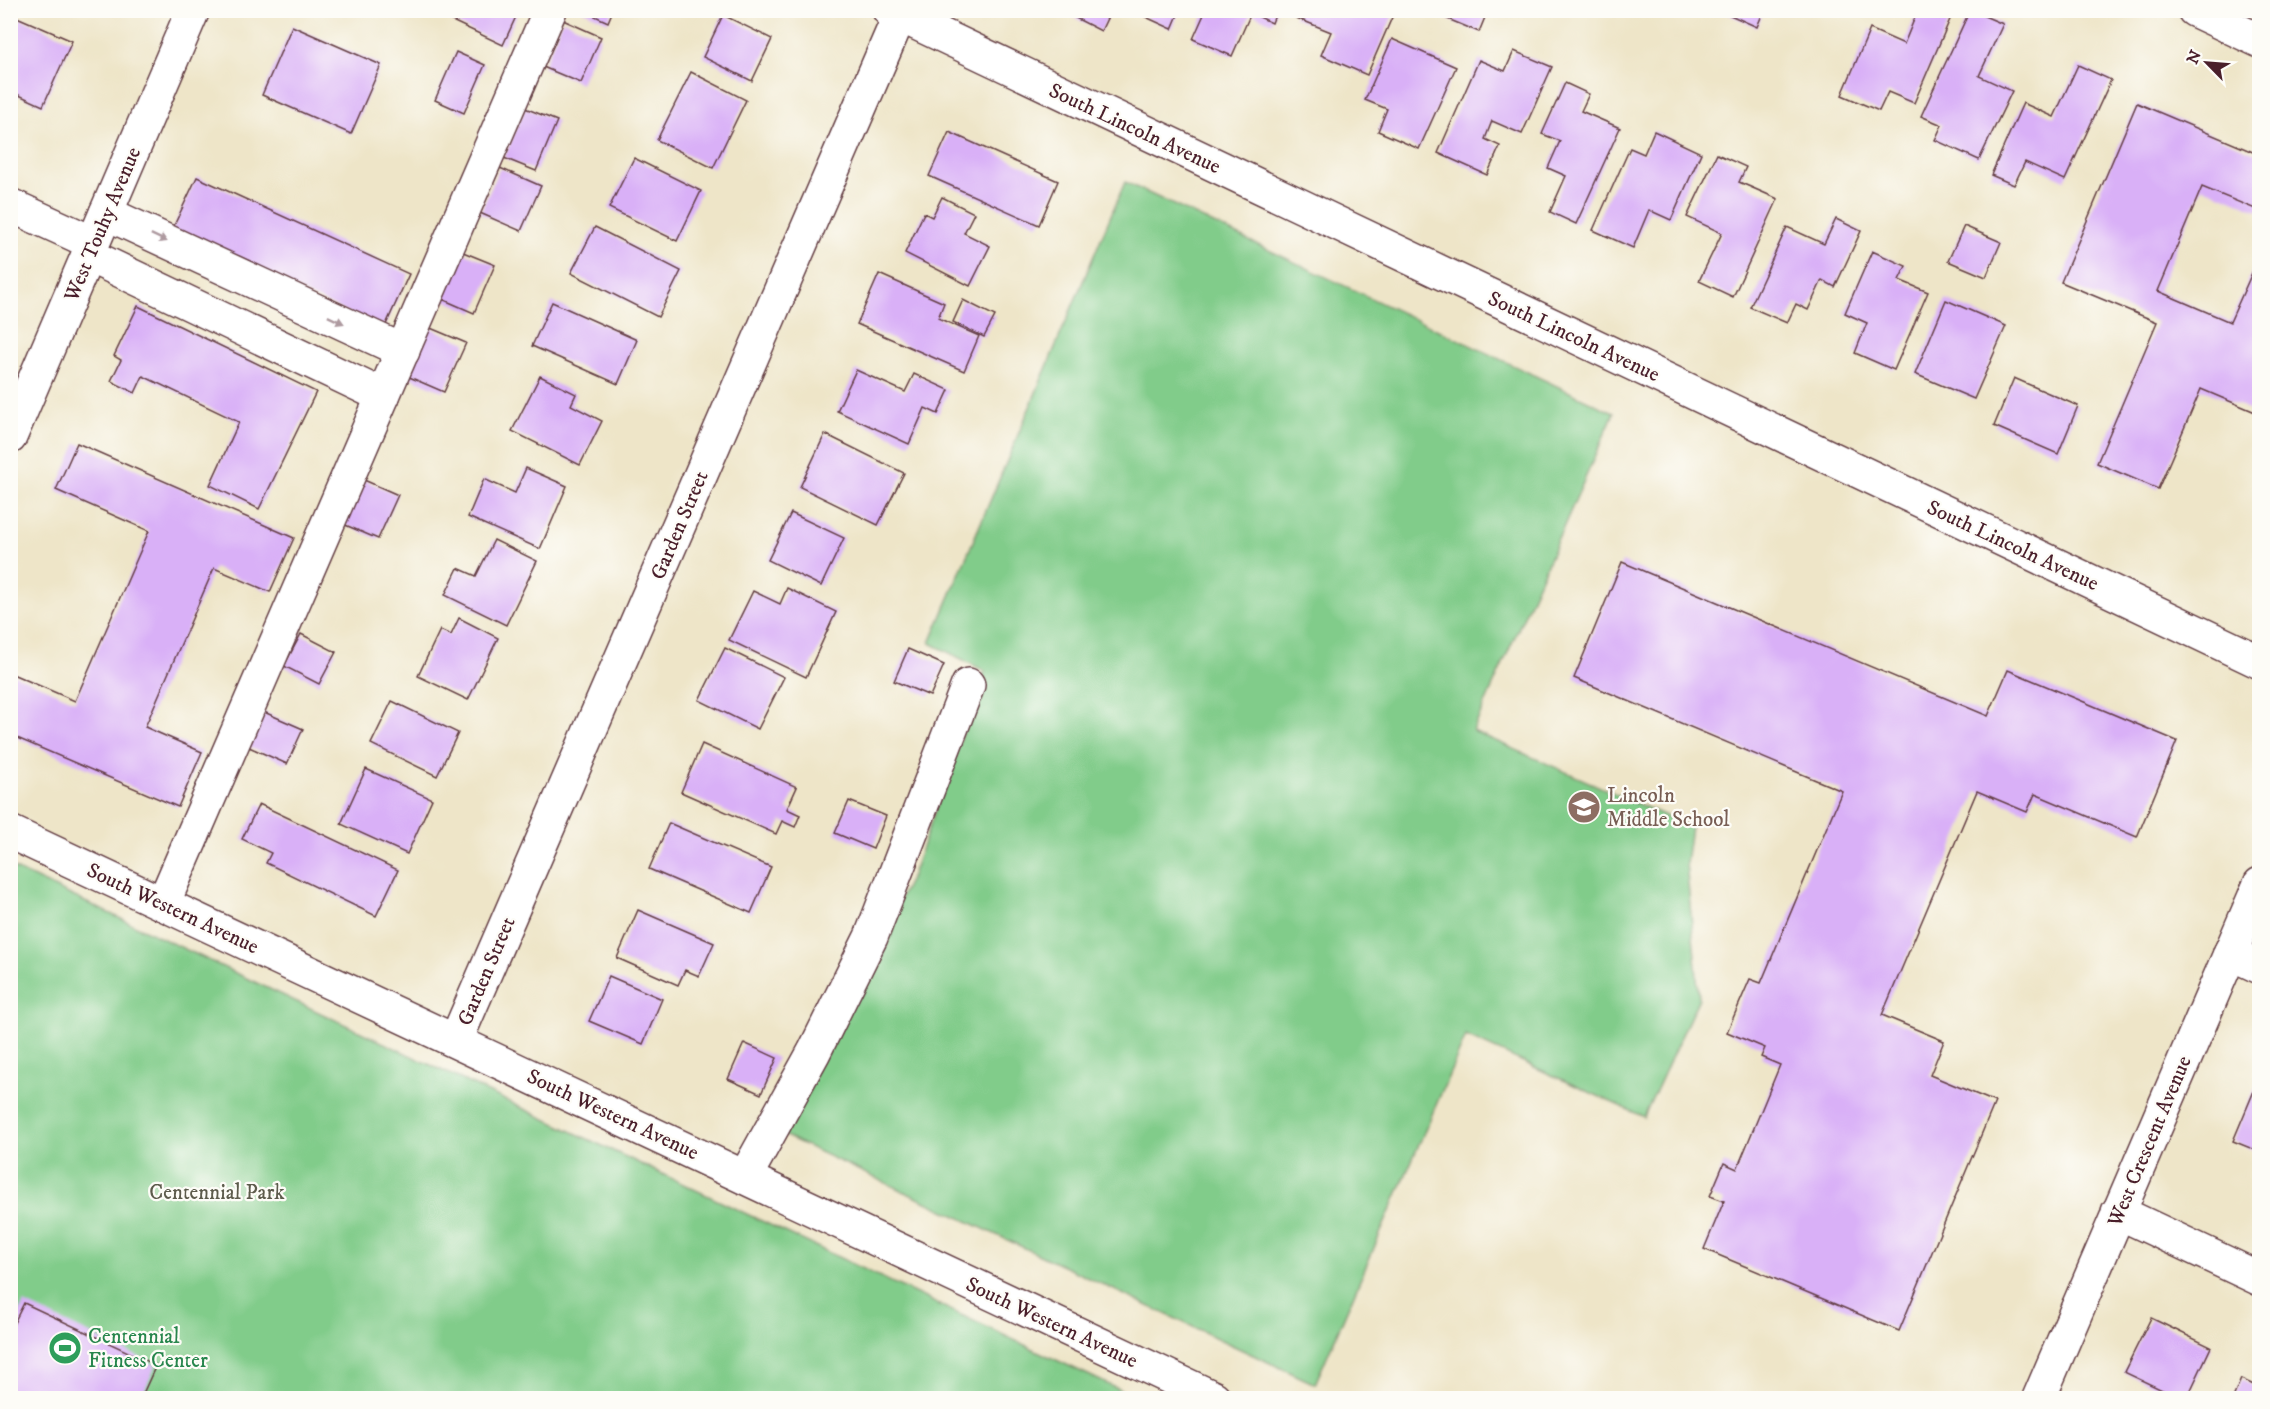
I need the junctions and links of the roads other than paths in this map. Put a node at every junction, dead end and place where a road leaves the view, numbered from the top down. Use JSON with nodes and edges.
{"nodes":[{"id":1,"x":193,"y":10,"type":"edge"},
{"id":2,"x":550,"y":10,"type":"edge"},
{"id":3,"x":2194,"y":10,"type":"edge"},
{"id":4,"x":897,"y":12,"type":"edge"},
{"id":5,"x":2259,"y":41,"type":"edge"},
{"id":6,"x":10,"y":205,"type":"edge"},
{"id":7,"x":106,"y":213,"type":"junction"},
{"id":8,"x":91,"y":249,"type":"junction"},
{"id":9,"x":403,"y":351,"type":"junction"},
{"id":10,"x":383,"y":396,"type":"junction"},
{"id":11,"x":10,"y":436,"type":"edge"},
{"id":12,"x":2259,"y":662,"type":"edge"},
{"id":13,"x":968,"y":686,"type":"dead end"},
{"id":14,"x":10,"y":832,"type":"edge"},
{"id":15,"x":2259,"y":884,"type":"edge"},
{"id":16,"x":163,"y":904,"type":"junction"},
{"id":17,"x":2230,"y":953,"type":"junction"},
{"id":18,"x":2259,"y":967,"type":"edge"},
{"id":19,"x":456,"y":1040,"type":"junction"},
{"id":20,"x":745,"y":1177,"type":"junction"},
{"id":21,"x":2118,"y":1212,"type":"junction"},
{"id":22,"x":2259,"y":1279,"type":"edge"},
{"id":23,"x":1214,"y":1398,"type":"edge"},
{"id":24,"x":2039,"y":1398,"type":"edge"}],
"edges":[{"from":1,"to":7,"type":"street","name":"West Touhy Avenue"},
{"from":2,"to":9,"type":"street"},
{"from":3,"to":5,"type":"street"},
{"from":4,"to":12,"type":"street","name":"South Lincoln Avenue"},
{"from":4,"to":19,"type":"street","name":"Garden Street"},
{"from":6,"to":8,"type":"street"},
{"from":7,"to":8,"type":"street","name":"West Touhy Avenue"},
{"from":7,"to":9,"type":"street","one_way":true},
{"from":8,"to":10,"type":"street"},
{"from":8,"to":11,"type":"street","name":"West Touhy Avenue"},
{"from":9,"to":10,"type":"street"},
{"from":10,"to":16,"type":"street"},
{"from":13,"to":20,"type":"street"},
{"from":14,"to":16,"type":"street","name":"South Western Avenue"},
{"from":15,"to":17,"type":"street","name":"West Crescent Avenue"},
{"from":16,"to":19,"type":"street","name":"South Western Avenue"},
{"from":17,"to":18,"type":"street"},
{"from":17,"to":21,"type":"street","name":"West Crescent Avenue"},
{"from":19,"to":20,"type":"street","name":"South Western Avenue"},
{"from":20,"to":23,"type":"street","name":"South Western Avenue"},
{"from":21,"to":22,"type":"street"},
{"from":21,"to":24,"type":"street","name":"West Crescent Avenue"}]}
